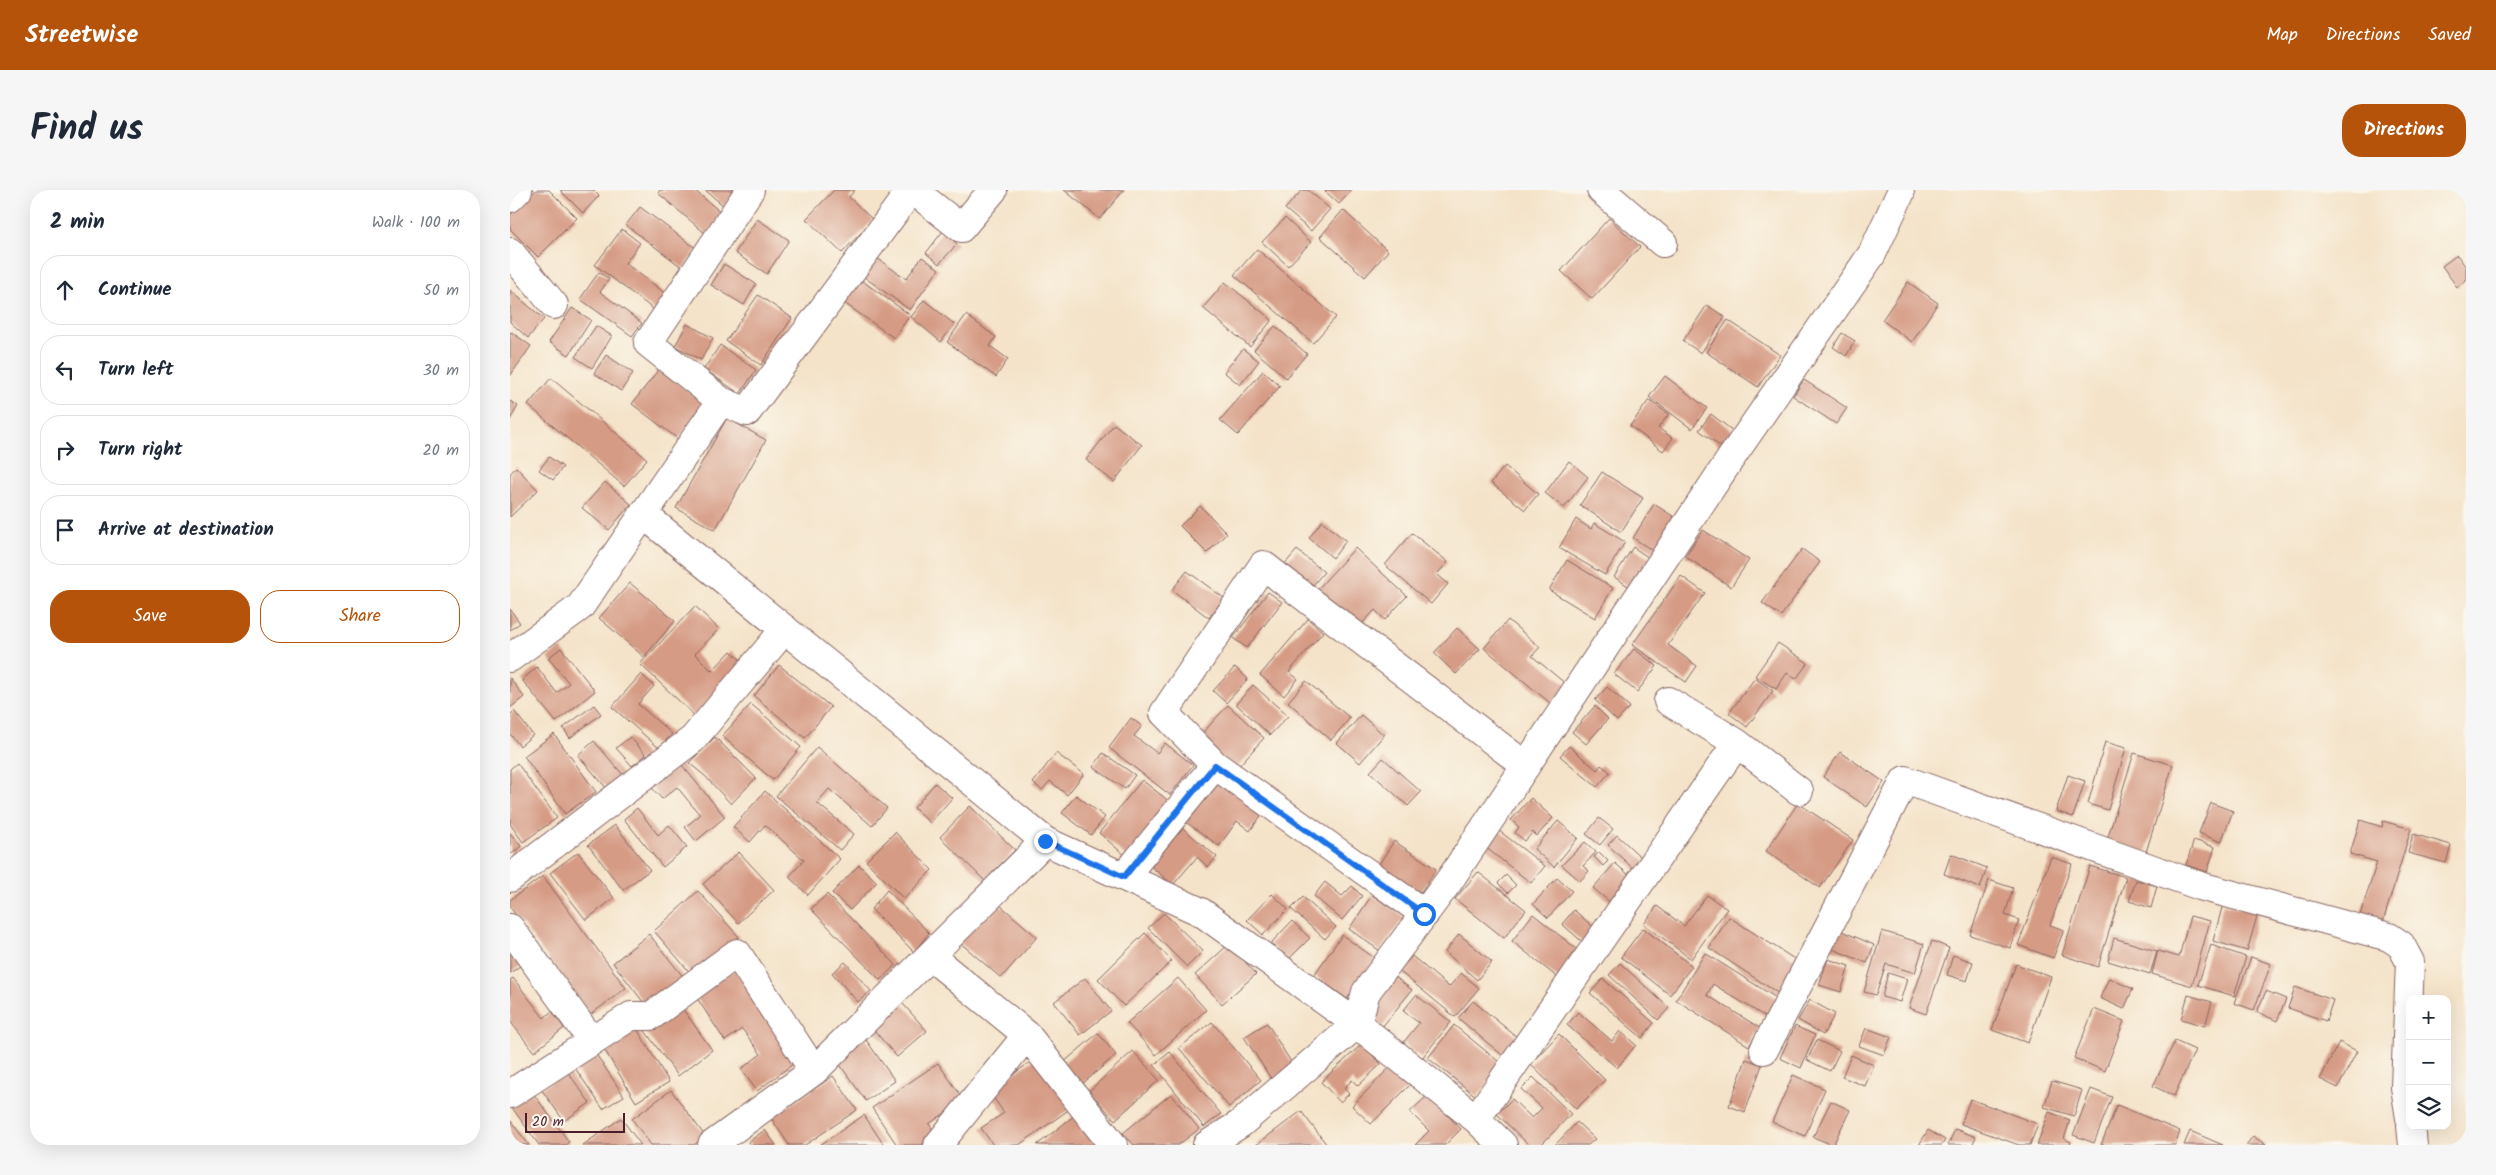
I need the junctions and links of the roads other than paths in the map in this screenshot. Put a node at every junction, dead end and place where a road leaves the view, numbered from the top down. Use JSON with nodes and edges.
{"nodes":[{"id":1,"x":518,"y":190,"type":"edge"},
{"id":2,"x":750,"y":190,"type":"edge"},
{"id":3,"x":912,"y":190,"type":"edge"},
{"id":4,"x":993,"y":190,"type":"edge"},
{"id":5,"x":1601,"y":190,"type":"edge"},
{"id":6,"x":1900,"y":194,"type":"dead end"},
{"id":7,"x":510,"y":198,"type":"edge"},
{"id":8,"x":1663,"y":243,"type":"dead end"},
{"id":9,"x":510,"y":252,"type":"edge"},
{"id":10,"x":554,"y":305,"type":"dead end"},
{"id":11,"x":721,"y":401,"type":"junction"},
{"id":12,"x":643,"y":514,"type":"junction"},
{"id":13,"x":784,"y":629,"type":"junction"},
{"id":14,"x":510,"y":658,"type":"edge"},
{"id":15,"x":1668,"y":701,"type":"dead end"},
{"id":16,"x":1736,"y":743,"type":"junction"},
{"id":17,"x":1215,"y":765,"type":"junction"},
{"id":18,"x":1526,"y":766,"type":"junction"},
{"id":19,"x":1799,"y":790,"type":"dead end"},
{"id":20,"x":1045,"y":841,"type":"junction"},
{"id":21,"x":1124,"y":877,"type":"junction"},
{"id":22,"x":510,"y":878,"type":"edge"},
{"id":23,"x":1424,"y":914,"type":"junction"},
{"id":24,"x":510,"y":928,"type":"edge"},
{"id":25,"x":930,"y":956,"type":"junction"},
{"id":26,"x":1357,"y":1024,"type":"junction"},
{"id":27,"x":1027,"y":1035,"type":"junction"},
{"id":28,"x":592,"y":1041,"type":"junction"},
{"id":29,"x":1764,"y":1050,"type":"dead end"},
{"id":30,"x":814,"y":1071,"type":"junction"},
{"id":31,"x":2406,"y":1093,"type":"edge"},
{"id":32,"x":510,"y":1094,"type":"edge"},
{"id":33,"x":1476,"y":1119,"type":"junction"},
{"id":34,"x":2411,"y":1130,"type":"edge"},
{"id":35,"x":1226,"y":1140,"type":"edge"},
{"id":36,"x":712,"y":1145,"type":"edge"},
{"id":37,"x":938,"y":1145,"type":"edge"},
{"id":38,"x":1113,"y":1145,"type":"edge"},
{"id":39,"x":1502,"y":1145,"type":"edge"},
{"id":40,"x":2413,"y":1145,"type":"edge"}],
"edges":[{"from":1,"to":7,"type":"street"},
{"from":2,"to":11,"type":"street"},
{"from":3,"to":4,"type":"street"},
{"from":3,"to":11,"type":"street"},
{"from":5,"to":8,"type":"street"},
{"from":6,"to":18,"type":"street"},
{"from":9,"to":10,"type":"street"},
{"from":11,"to":12,"type":"street"},
{"from":12,"to":13,"type":"street"},
{"from":12,"to":14,"type":"street"},
{"from":13,"to":20,"type":"street"},
{"from":13,"to":22,"type":"street"},
{"from":15,"to":16,"type":"street"},
{"from":16,"to":19,"type":"street"},
{"from":16,"to":33,"type":"street"},
{"from":17,"to":18,"type":"street"},
{"from":17,"to":21,"type":"street"},
{"from":17,"to":23,"type":"street"},
{"from":18,"to":23,"type":"street"},
{"from":20,"to":21,"type":"street"},
{"from":20,"to":25,"type":"street"},
{"from":21,"to":26,"type":"street"},
{"from":23,"to":26,"type":"street"},
{"from":24,"to":28,"type":"street"},
{"from":25,"to":27,"type":"street"},
{"from":25,"to":30,"type":"street"},
{"from":26,"to":33,"type":"street"},
{"from":26,"to":35,"type":"street"},
{"from":27,"to":37,"type":"street"},
{"from":27,"to":38,"type":"street"},
{"from":28,"to":30,"type":"street"},
{"from":28,"to":32,"type":"street"},
{"from":29,"to":31,"type":"street"},
{"from":30,"to":36,"type":"street"},
{"from":33,"to":39,"type":"street"},
{"from":34,"to":40,"type":"street"}]}
